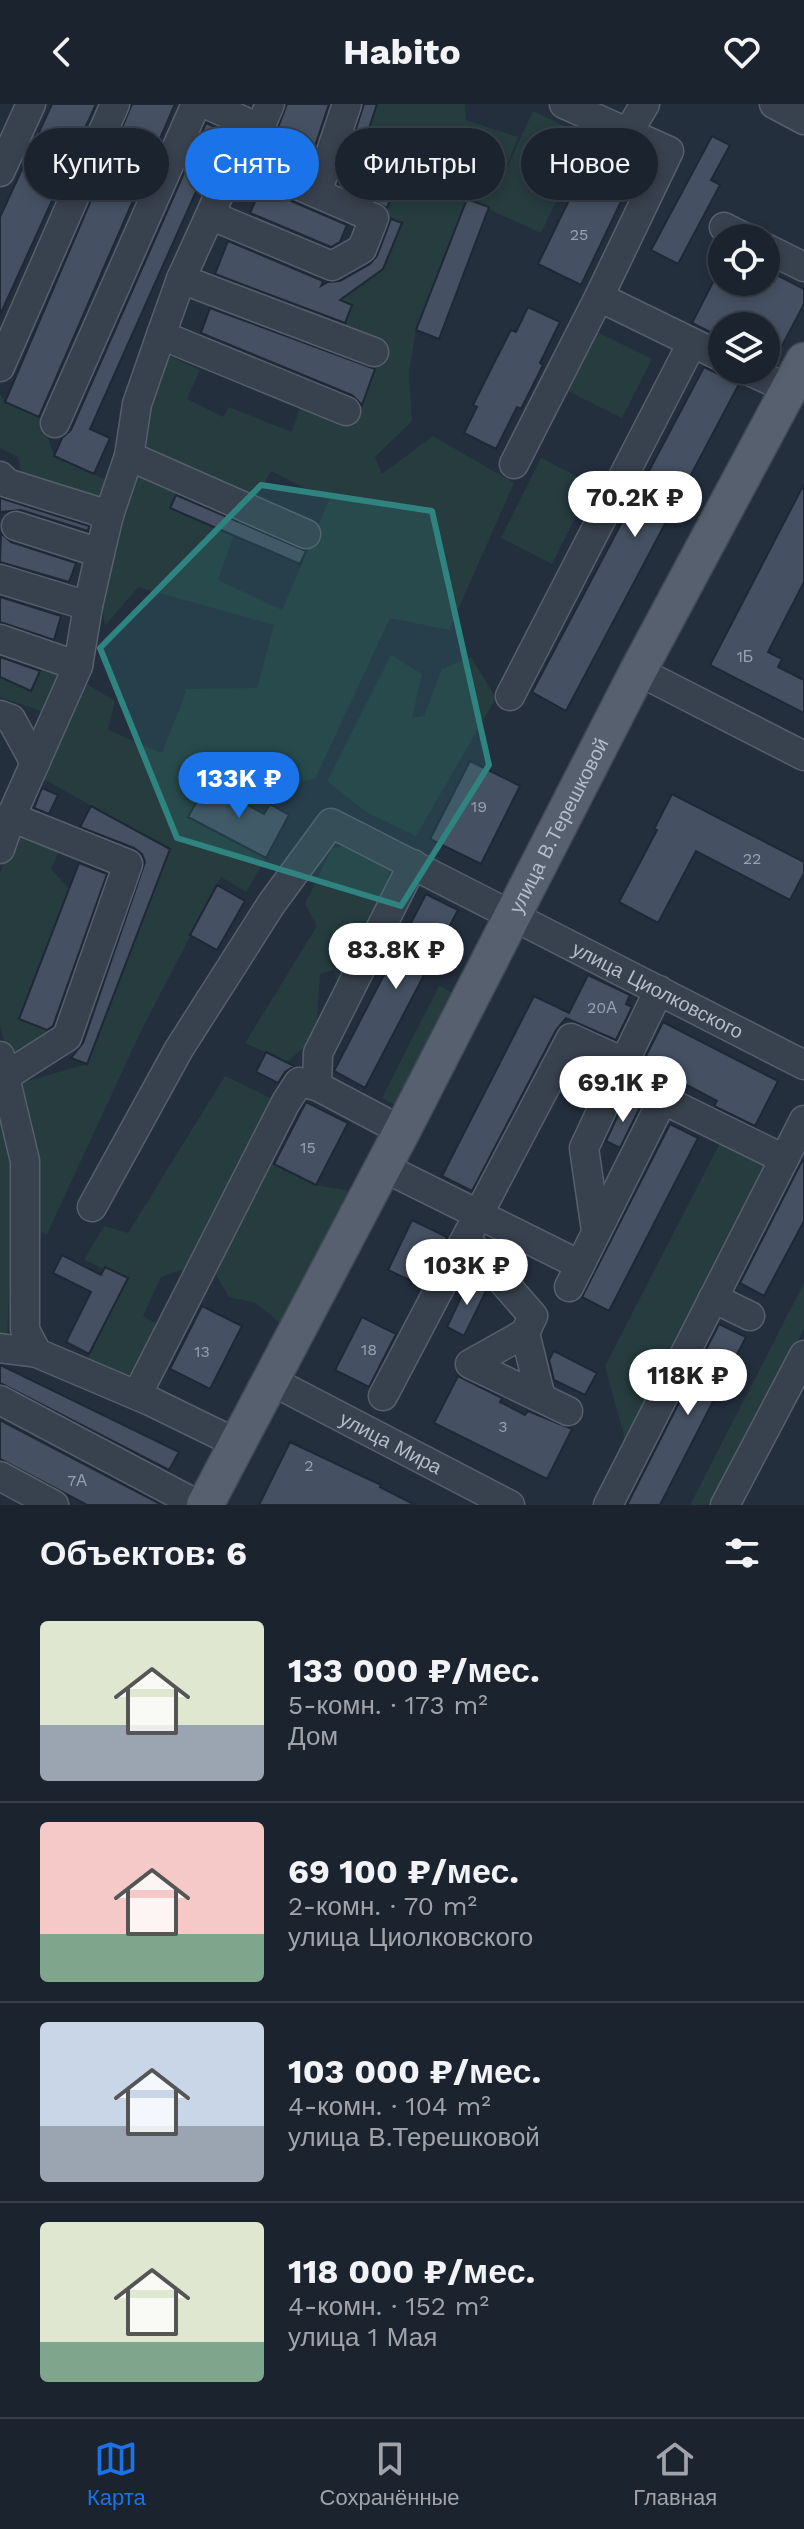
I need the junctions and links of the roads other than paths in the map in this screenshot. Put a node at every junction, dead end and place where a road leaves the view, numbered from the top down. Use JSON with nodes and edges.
{"nodes":[{"id":1,"x":31,"y":104,"type":"edge"},
{"id":2,"x":115,"y":104,"type":"edge"},
{"id":3,"x":196,"y":104,"type":"edge"},
{"id":4,"x":206,"y":104,"type":"edge"},
{"id":5,"x":347,"y":104,"type":"edge"},
{"id":6,"x":564,"y":104,"type":"edge"},
{"id":7,"x":774,"y":104,"type":"edge"},
{"id":8,"x":265,"y":116,"type":"edge"},
{"id":9,"x":804,"y":120,"type":"edge"},
{"id":10,"x":0,"y":172,"type":"edge"},
{"id":11,"x":319,"y":187,"type":"edge"},
{"id":12,"x":319,"y":194,"type":"edge"},
{"id":13,"x":217,"y":200,"type":"edge"},
{"id":14,"x":210,"y":215,"type":"junction"},
{"id":15,"x":780,"y":255,"type":"edge"},
{"id":16,"x":804,"y":267,"type":"edge"},
{"id":17,"x":181,"y":279,"type":"junction"},
{"id":18,"x":599,"y":297,"type":"junction"},
{"id":19,"x":161,"y":335,"type":"junction"},
{"id":20,"x":692,"y":343,"type":"junction"},
{"id":21,"x":708,"y":350,"type":"edge"},
{"id":22,"x":374,"y":352,"type":"dead end"},
{"id":23,"x":0,"y":367,"type":"edge"},
{"id":24,"x":796,"y":375,"type":"edge"},
{"id":25,"x":346,"y":411,"type":"dead end"},
{"id":26,"x":55,"y":423,"type":"dead end"},
{"id":27,"x":129,"y":456,"type":"junction"},
{"id":28,"x":514,"y":464,"type":"dead end"},
{"id":29,"x":0,"y":476,"type":"edge"},
{"id":30,"x":109,"y":515,"type":"junction"},
{"id":31,"x":16,"y":526,"type":"dead end"},
{"id":32,"x":306,"y":534,"type":"dead end"},
{"id":33,"x":100,"y":553,"type":"junction"},
{"id":34,"x":0,"y":579,"type":"edge"},
{"id":35,"x":88,"y":606,"type":"junction"},
{"id":36,"x":0,"y":639,"type":"edge"},
{"id":37,"x":78,"y":666,"type":"junction"},
{"id":38,"x":638,"y":671,"type":"junction"},
{"id":39,"x":510,"y":696,"type":"dead end"},
{"id":40,"x":0,"y":715,"type":"edge"},
{"id":41,"x":804,"y":756,"type":"edge"},
{"id":42,"x":35,"y":763,"type":"junction"},
{"id":43,"x":6,"y":819,"type":"edge"},
{"id":44,"x":0,"y":849,"type":"edge"},
{"id":45,"x":413,"y":864,"type":"junction"},
{"id":46,"x":514,"y":916,"type":"junction"},
{"id":47,"x":659,"y":990,"type":"junction"},
{"id":48,"x":804,"y":1065,"type":"edge"},
{"id":49,"x":3,"y":1066,"type":"edge"},
{"id":50,"x":621,"y":1069,"type":"junction"},
{"id":51,"x":317,"y":1086,"type":"junction"},
{"id":52,"x":663,"y":1099,"type":"junction"},
{"id":53,"x":804,"y":1120,"type":"edge"},
{"id":54,"x":402,"y":1131,"type":"junction"},
{"id":55,"x":784,"y":1159,"type":"junction"},
{"id":56,"x":383,"y":1167,"type":"junction"},
{"id":57,"x":92,"y":1207,"type":"dead end"},
{"id":58,"x":472,"y":1227,"type":"junction"},
{"id":59,"x":596,"y":1231,"type":"junction"},
{"id":60,"x":713,"y":1298,"type":"junction"},
{"id":61,"x":750,"y":1316,"type":"dead end"},
{"id":62,"x":525,"y":1333,"type":"junction"},
{"id":63,"x":0,"y":1348,"type":"edge"},
{"id":64,"x":37,"y":1353,"type":"junction"},
{"id":65,"x":804,"y":1355,"type":"edge"},
{"id":66,"x":272,"y":1381,"type":"junction"},
{"id":67,"x":137,"y":1395,"type":"junction"},
{"id":68,"x":383,"y":1396,"type":"dead end"},
{"id":69,"x":541,"y":1398,"type":"junction"},
{"id":70,"x":0,"y":1400,"type":"edge"},
{"id":71,"x":568,"y":1411,"type":"dead end"},
{"id":72,"x":238,"y":1444,"type":"junction"},
{"id":73,"x":0,"y":1476,"type":"edge"},
{"id":74,"x":54,"y":1505,"type":"edge"},
{"id":75,"x":198,"y":1505,"type":"edge"},
{"id":76,"x":205,"y":1505,"type":"edge"},
{"id":77,"x":510,"y":1505,"type":"edge"},
{"id":78,"x":608,"y":1505,"type":"edge"},
{"id":79,"x":725,"y":1505,"type":"edge"}],
"edges":[{"from":1,"to":10,"type":"street"},
{"from":2,"to":23,"type":"street"},
{"from":3,"to":26,"type":"street"},
{"from":4,"to":8,"type":"street"},
{"from":5,"to":11,"type":"street"},
{"from":6,"to":18,"type":"street"},
{"from":7,"to":9,"type":"street"},
{"from":12,"to":14,"type":"street"},
{"from":13,"to":14,"type":"street"},
{"from":14,"to":17,"type":"street"},
{"from":15,"to":16,"type":"street"},
{"from":17,"to":19,"type":"street"},
{"from":17,"to":22,"type":"street"},
{"from":18,"to":20,"type":"street"},
{"from":18,"to":28,"type":"street"},
{"from":19,"to":25,"type":"street"},
{"from":19,"to":27,"type":"street"},
{"from":20,"to":21,"type":"street"},
{"from":20,"to":39,"type":"street"},
{"from":24,"to":38,"type":"main road","name":"улица В.Терешковой"},
{"from":27,"to":30,"type":"street"},
{"from":27,"to":32,"type":"street"},
{"from":29,"to":30,"type":"street"},
{"from":30,"to":33,"type":"street"},
{"from":31,"to":33,"type":"street"},
{"from":33,"to":35,"type":"street"},
{"from":34,"to":35,"type":"street"},
{"from":35,"to":37,"type":"street"},
{"from":36,"to":37,"type":"street"},
{"from":37,"to":42,"type":"street"},
{"from":38,"to":41,"type":"street"},
{"from":38,"to":46,"type":"main road","name":"улица В.Терешковой"},
{"from":40,"to":42,"type":"street"},
{"from":42,"to":43,"type":"street"},
{"from":43,"to":44,"type":"street"},
{"from":43,"to":49,"type":"street"},
{"from":45,"to":46,"type":"street","name":"улица Циолковского"},
{"from":45,"to":51,"type":"street"},
{"from":45,"to":57,"type":"street","name":"улица Циолковского"},
{"from":46,"to":47,"type":"street","name":"улица Циолковского"},
{"from":46,"to":54,"type":"main road","name":"улица В.Терешковой"},
{"from":47,"to":48,"type":"street","name":"улица Циолковского"},
{"from":47,"to":50,"type":"street"},
{"from":49,"to":64,"type":"street"},
{"from":50,"to":52,"type":"street"},
{"from":50,"to":58,"type":"street"},
{"from":50,"to":59,"type":"street"},
{"from":51,"to":54,"type":"street"},
{"from":51,"to":67,"type":"street"},
{"from":52,"to":55,"type":"street"},
{"from":52,"to":59,"type":"street"},
{"from":53,"to":55,"type":"street"},
{"from":54,"to":56,"type":"main road","name":"улица В.Терешковой"},
{"from":55,"to":60,"type":"street"},
{"from":56,"to":58,"type":"street"},
{"from":56,"to":66,"type":"main road","name":"улица В.Терешковой"},
{"from":58,"to":59,"type":"street"},
{"from":58,"to":62,"type":"street"},
{"from":58,"to":68,"type":"street"},
{"from":60,"to":61,"type":"street"},
{"from":60,"to":78,"type":"street"},
{"from":62,"to":69,"type":"street"},
{"from":62,"to":69,"type":"street"},
{"from":63,"to":64,"type":"street"},
{"from":64,"to":67,"type":"street"},
{"from":65,"to":79,"type":"street"},
{"from":66,"to":72,"type":"main road","name":"улица В.Терешковой"},
{"from":66,"to":77,"type":"street","name":"улица Мира"},
{"from":67,"to":72,"type":"street"},
{"from":69,"to":71,"type":"street"},
{"from":70,"to":75,"type":"street"},
{"from":72,"to":76,"type":"main road","name":"улица В.Терешковой"},
{"from":73,"to":74,"type":"street"}]}
